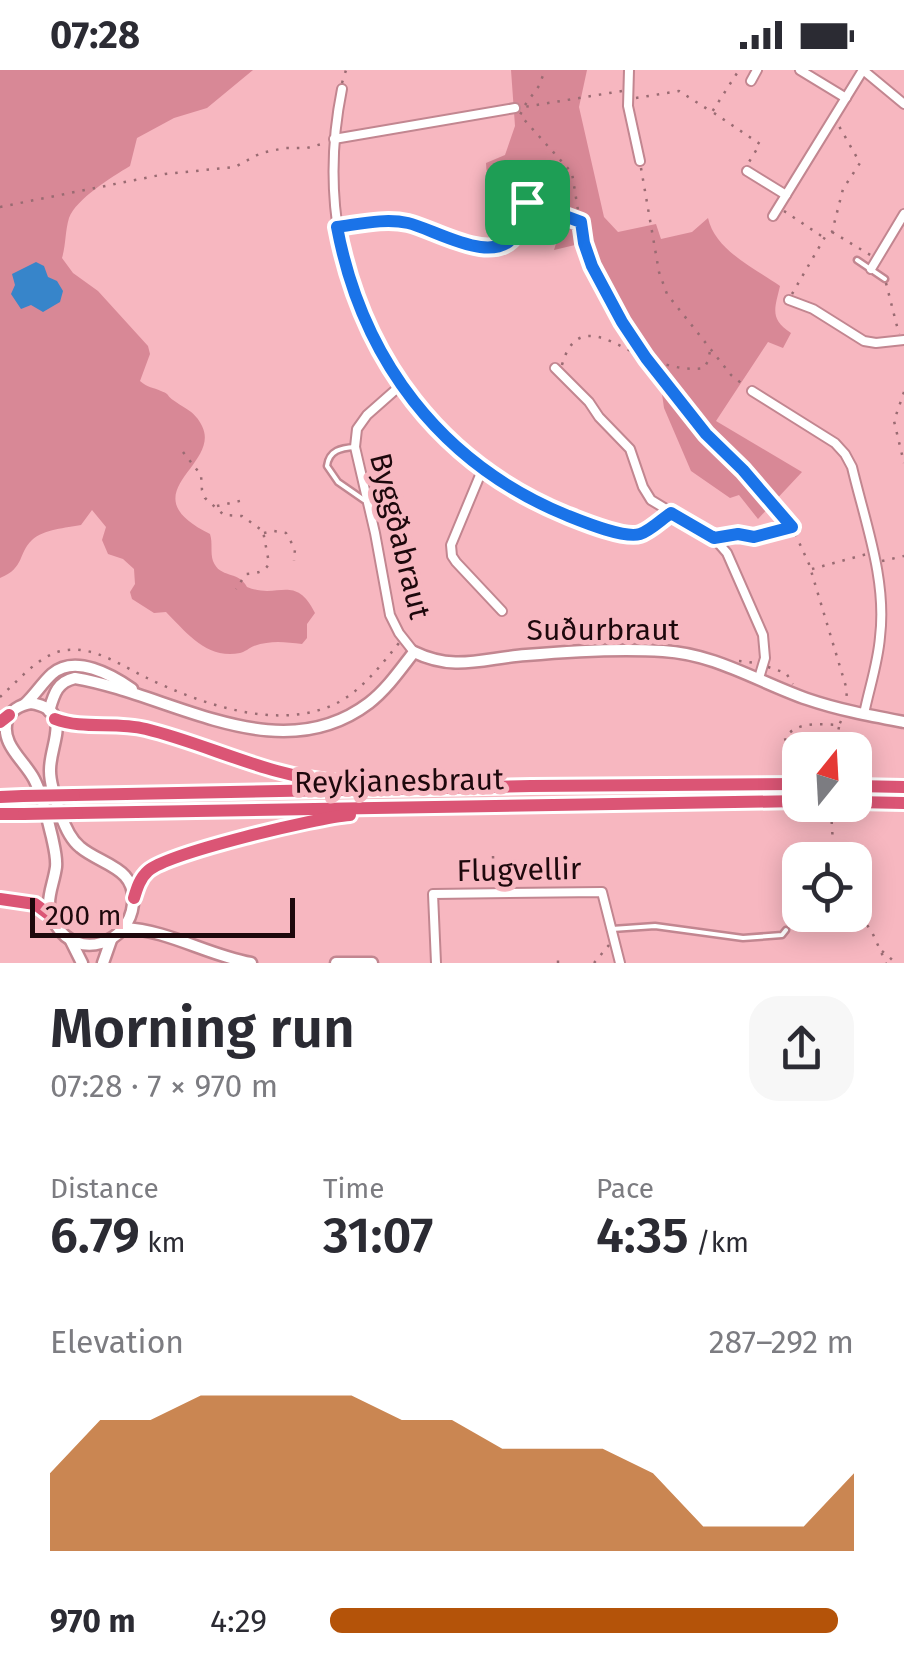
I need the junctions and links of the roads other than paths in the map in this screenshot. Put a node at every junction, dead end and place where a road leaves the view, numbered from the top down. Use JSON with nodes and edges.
{"nodes":[{"id":1,"x":629,"y":70,"type":"edge"},
{"id":2,"x":757,"y":70,"type":"edge"},
{"id":3,"x":800,"y":70,"type":"edge"},
{"id":4,"x":863,"y":70,"type":"edge"},
{"id":5,"x":751,"y":81,"type":"dead end"},
{"id":6,"x":342,"y":89,"type":"road end"},
{"id":7,"x":846,"y":98,"type":"junction"},
{"id":8,"x":904,"y":104,"type":"edge"},
{"id":9,"x":520,"y":107,"type":"road end"},
{"id":10,"x":334,"y":140,"type":"junction"},
{"id":11,"x":640,"y":161,"type":"road end"},
{"id":12,"x":746,"y":171,"type":"road end"},
{"id":13,"x":786,"y":195,"type":"junction"},
{"id":14,"x":527,"y":202,"type":"road end"},
{"id":15,"x":775,"y":212,"type":"road end"},
{"id":16,"x":904,"y":214,"type":"edge"},
{"id":17,"x":337,"y":227,"type":"junction"},
{"id":18,"x":856,"y":260,"type":"dead end"},
{"id":19,"x":871,"y":269,"type":"junction"},
{"id":20,"x":885,"y":279,"type":"road end"},
{"id":21,"x":789,"y":300,"type":"road end"},
{"id":22,"x":902,"y":340,"type":"edge"},
{"id":23,"x":555,"y":368,"type":"dead end"},
{"id":24,"x":402,"y":385,"type":"junction"},
{"id":25,"x":752,"y":391,"type":"road end"},
{"id":26,"x":355,"y":447,"type":"junction"},
{"id":27,"x":483,"y":468,"type":"junction"},
{"id":28,"x":368,"y":503,"type":"junction"},
{"id":29,"x":633,"y":535,"type":"road end"},
{"id":30,"x":502,"y":612,"type":"dead end"},
{"id":31,"x":414,"y":652,"type":"junction"},
{"id":32,"x":759,"y":678,"type":"junction"},
{"id":33,"x":137,"y":693,"type":"junction"},
{"id":34,"x":25,"y":704,"type":"junction"},
{"id":35,"x":864,"y":714,"type":"junction"},
{"id":36,"x":52,"y":715,"type":"junction"},
{"id":37,"x":5,"y":718,"type":"edge"},
{"id":38,"x":904,"y":722,"type":"edge"},
{"id":39,"x":782,"y":784,"type":"edge"},
{"id":40,"x":531,"y":786,"type":"junction"},
{"id":41,"x":872,"y":787,"type":"edge"},
{"id":42,"x":904,"y":788,"type":"edge"},
{"id":43,"x":0,"y":796,"type":"edge"},
{"id":44,"x":782,"y":801,"type":"edge"},
{"id":45,"x":872,"y":802,"type":"edge"},
{"id":46,"x":575,"y":803,"type":"junction"},
{"id":47,"x":904,"y":803,"type":"edge"},
{"id":48,"x":0,"y":814,"type":"edge"},
{"id":49,"x":0,"y":899,"type":"edge"},
{"id":50,"x":133,"y":904,"type":"junction"},
{"id":51,"x":50,"y":916,"type":"junction"},
{"id":52,"x":124,"y":928,"type":"junction"},
{"id":53,"x":612,"y":930,"type":"junction"},
{"id":54,"x":784,"y":932,"type":"edge"},
{"id":55,"x":160,"y":933,"type":"junction"},
{"id":56,"x":111,"y":940,"type":"junction"},
{"id":57,"x":71,"y":941,"type":"junction"},
{"id":58,"x":82,"y":963,"type":"edge"},
{"id":59,"x":103,"y":963,"type":"edge"},
{"id":60,"x":251,"y":963,"type":"edge"},
{"id":61,"x":336,"y":963,"type":"edge"},
{"id":62,"x":372,"y":963,"type":"edge"},
{"id":63,"x":436,"y":963,"type":"edge"},
{"id":64,"x":620,"y":963,"type":"edge"}],
"edges":[{"from":1,"to":11,"type":"street"},
{"from":2,"to":5,"type":"street"},
{"from":3,"to":7,"type":"street"},
{"from":4,"to":7,"type":"street"},
{"from":4,"to":8,"type":"street"},
{"from":6,"to":10,"type":"street"},
{"from":7,"to":13,"type":"street"},
{"from":9,"to":10,"type":"street"},
{"from":10,"to":17,"type":"street"},
{"from":12,"to":13,"type":"street"},
{"from":13,"to":15,"type":"street"},
{"from":14,"to":17,"type":"street"},
{"from":16,"to":19,"type":"street"},
{"from":17,"to":24,"type":"street"},
{"from":18,"to":19,"type":"lane"},
{"from":19,"to":20,"type":"lane"},
{"from":21,"to":22,"type":"street"},
{"from":23,"to":32,"type":"street"},
{"from":24,"to":26,"type":"street","name":"Byggðabraut"},
{"from":24,"to":27,"type":"street"},
{"from":25,"to":35,"type":"street"},
{"from":26,"to":28,"type":"street","name":"Byggðabraut"},
{"from":26,"to":28,"type":"lane"},
{"from":27,"to":29,"type":"street"},
{"from":27,"to":30,"type":"street"},
{"from":28,"to":31,"type":"street","name":"Byggðabraut"},
{"from":31,"to":32,"type":"street","name":"Suðurbraut"},
{"from":31,"to":33,"type":"street"},
{"from":32,"to":35,"type":"street","name":"Suðurbraut"},
{"from":33,"to":34,"type":"street"},
{"from":33,"to":36,"type":"street"},
{"from":34,"to":36,"type":"street"},
{"from":34,"to":37,"type":"street"},
{"from":35,"to":38,"type":"street","name":"Suðurbraut"},
{"from":36,"to":40,"type":"highway"},
{"from":36,"to":50,"type":"street"},
{"from":37,"to":51,"type":"street"},
{"from":39,"to":40,"type":"highway","name":"Reykjanesbraut"},
{"from":40,"to":43,"type":"highway","name":"Reykjanesbraut","bridge":true},
{"from":41,"to":42,"type":"highway"},
{"from":44,"to":46,"type":"highway","name":"Reykjanesbraut"},
{"from":45,"to":47,"type":"highway"},
{"from":46,"to":48,"type":"highway","name":"Reykjanesbraut","bridge":true},
{"from":46,"to":50,"type":"highway"},
{"from":49,"to":51,"type":"highway"},
{"from":50,"to":52,"type":"street"},
{"from":50,"to":55,"type":"street"},
{"from":51,"to":57,"type":"street"},
{"from":52,"to":55,"type":"street"},
{"from":52,"to":56,"type":"street"},
{"from":53,"to":54,"type":"lane"},
{"from":53,"to":63,"type":"street","name":"Flugvellir"},
{"from":53,"to":64,"type":"street","name":"Flugvellir"},
{"from":55,"to":60,"type":"street"},
{"from":56,"to":57,"type":"street"},
{"from":56,"to":59,"type":"street"},
{"from":57,"to":58,"type":"street"},
{"from":61,"to":62,"type":"street"}]}
